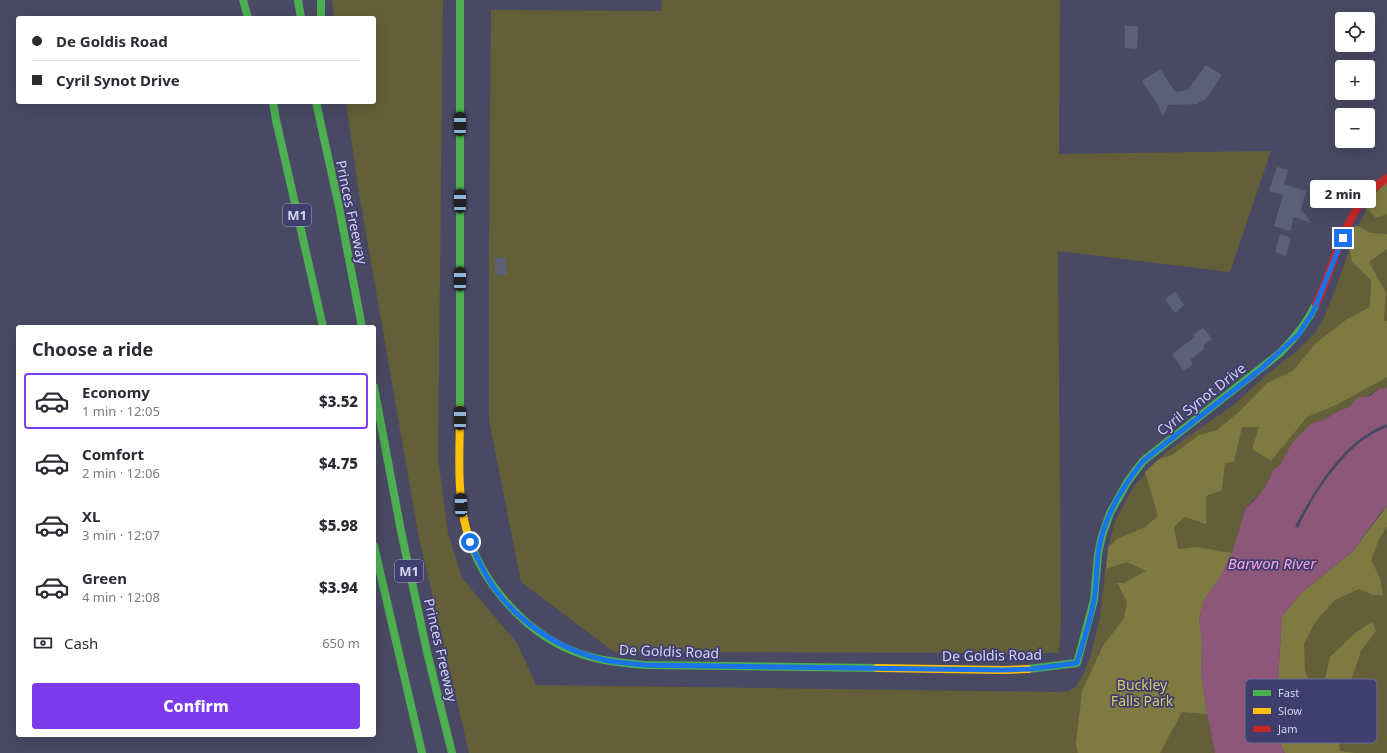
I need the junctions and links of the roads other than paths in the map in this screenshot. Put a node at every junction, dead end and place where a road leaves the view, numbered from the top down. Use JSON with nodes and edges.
{"nodes":[{"id":1,"x":243,"y":0,"type":"edge"},
{"id":2,"x":298,"y":0,"type":"edge"},
{"id":3,"x":321,"y":0,"type":"edge"},
{"id":4,"x":460,"y":0,"type":"edge"},
{"id":5,"x":247,"y":16,"type":"edge"},
{"id":6,"x":301,"y":16,"type":"edge"},
{"id":7,"x":321,"y":16,"type":"edge"},
{"id":8,"x":272,"y":104,"type":"edge"},
{"id":9,"x":316,"y":104,"type":"edge"},
{"id":10,"x":321,"y":104,"type":"edge"},
{"id":11,"x":321,"y":128,"type":"junction"},
{"id":12,"x":1387,"y":178,"type":"edge"},
{"id":13,"x":323,"y":325,"type":"edge"},
{"id":14,"x":362,"y":325,"type":"edge"},
{"id":15,"x":376,"y":398,"type":"edge"},
{"id":16,"x":376,"y":555,"type":"edge"},
{"id":17,"x":1077,"y":663,"type":"joint"},
{"id":18,"x":422,"y":753,"type":"edge"},
{"id":19,"x":452,"y":753,"type":"edge"}],
"edges":[{"from":1,"to":5,"type":"main road"},
{"from":2,"to":6,"type":"main road"},
{"from":3,"to":7,"type":"main road"},
{"from":4,"to":17,"type":"main road","name":"De Goldis Road"},
{"from":8,"to":13,"type":"main road","number":"M1"},
{"from":9,"to":11,"type":"main road","name":"Princes Freeway"},
{"from":10,"to":11,"type":"main road"},
{"from":11,"to":14,"type":"main road","name":"Princes Freeway"},
{"from":12,"to":17,"type":"main road","name":"Cyril Synot Drive"},
{"from":15,"to":19,"type":"main road","name":"Princes Freeway","number":"M1"},
{"from":16,"to":18,"type":"main road","number":"M1"}]}
